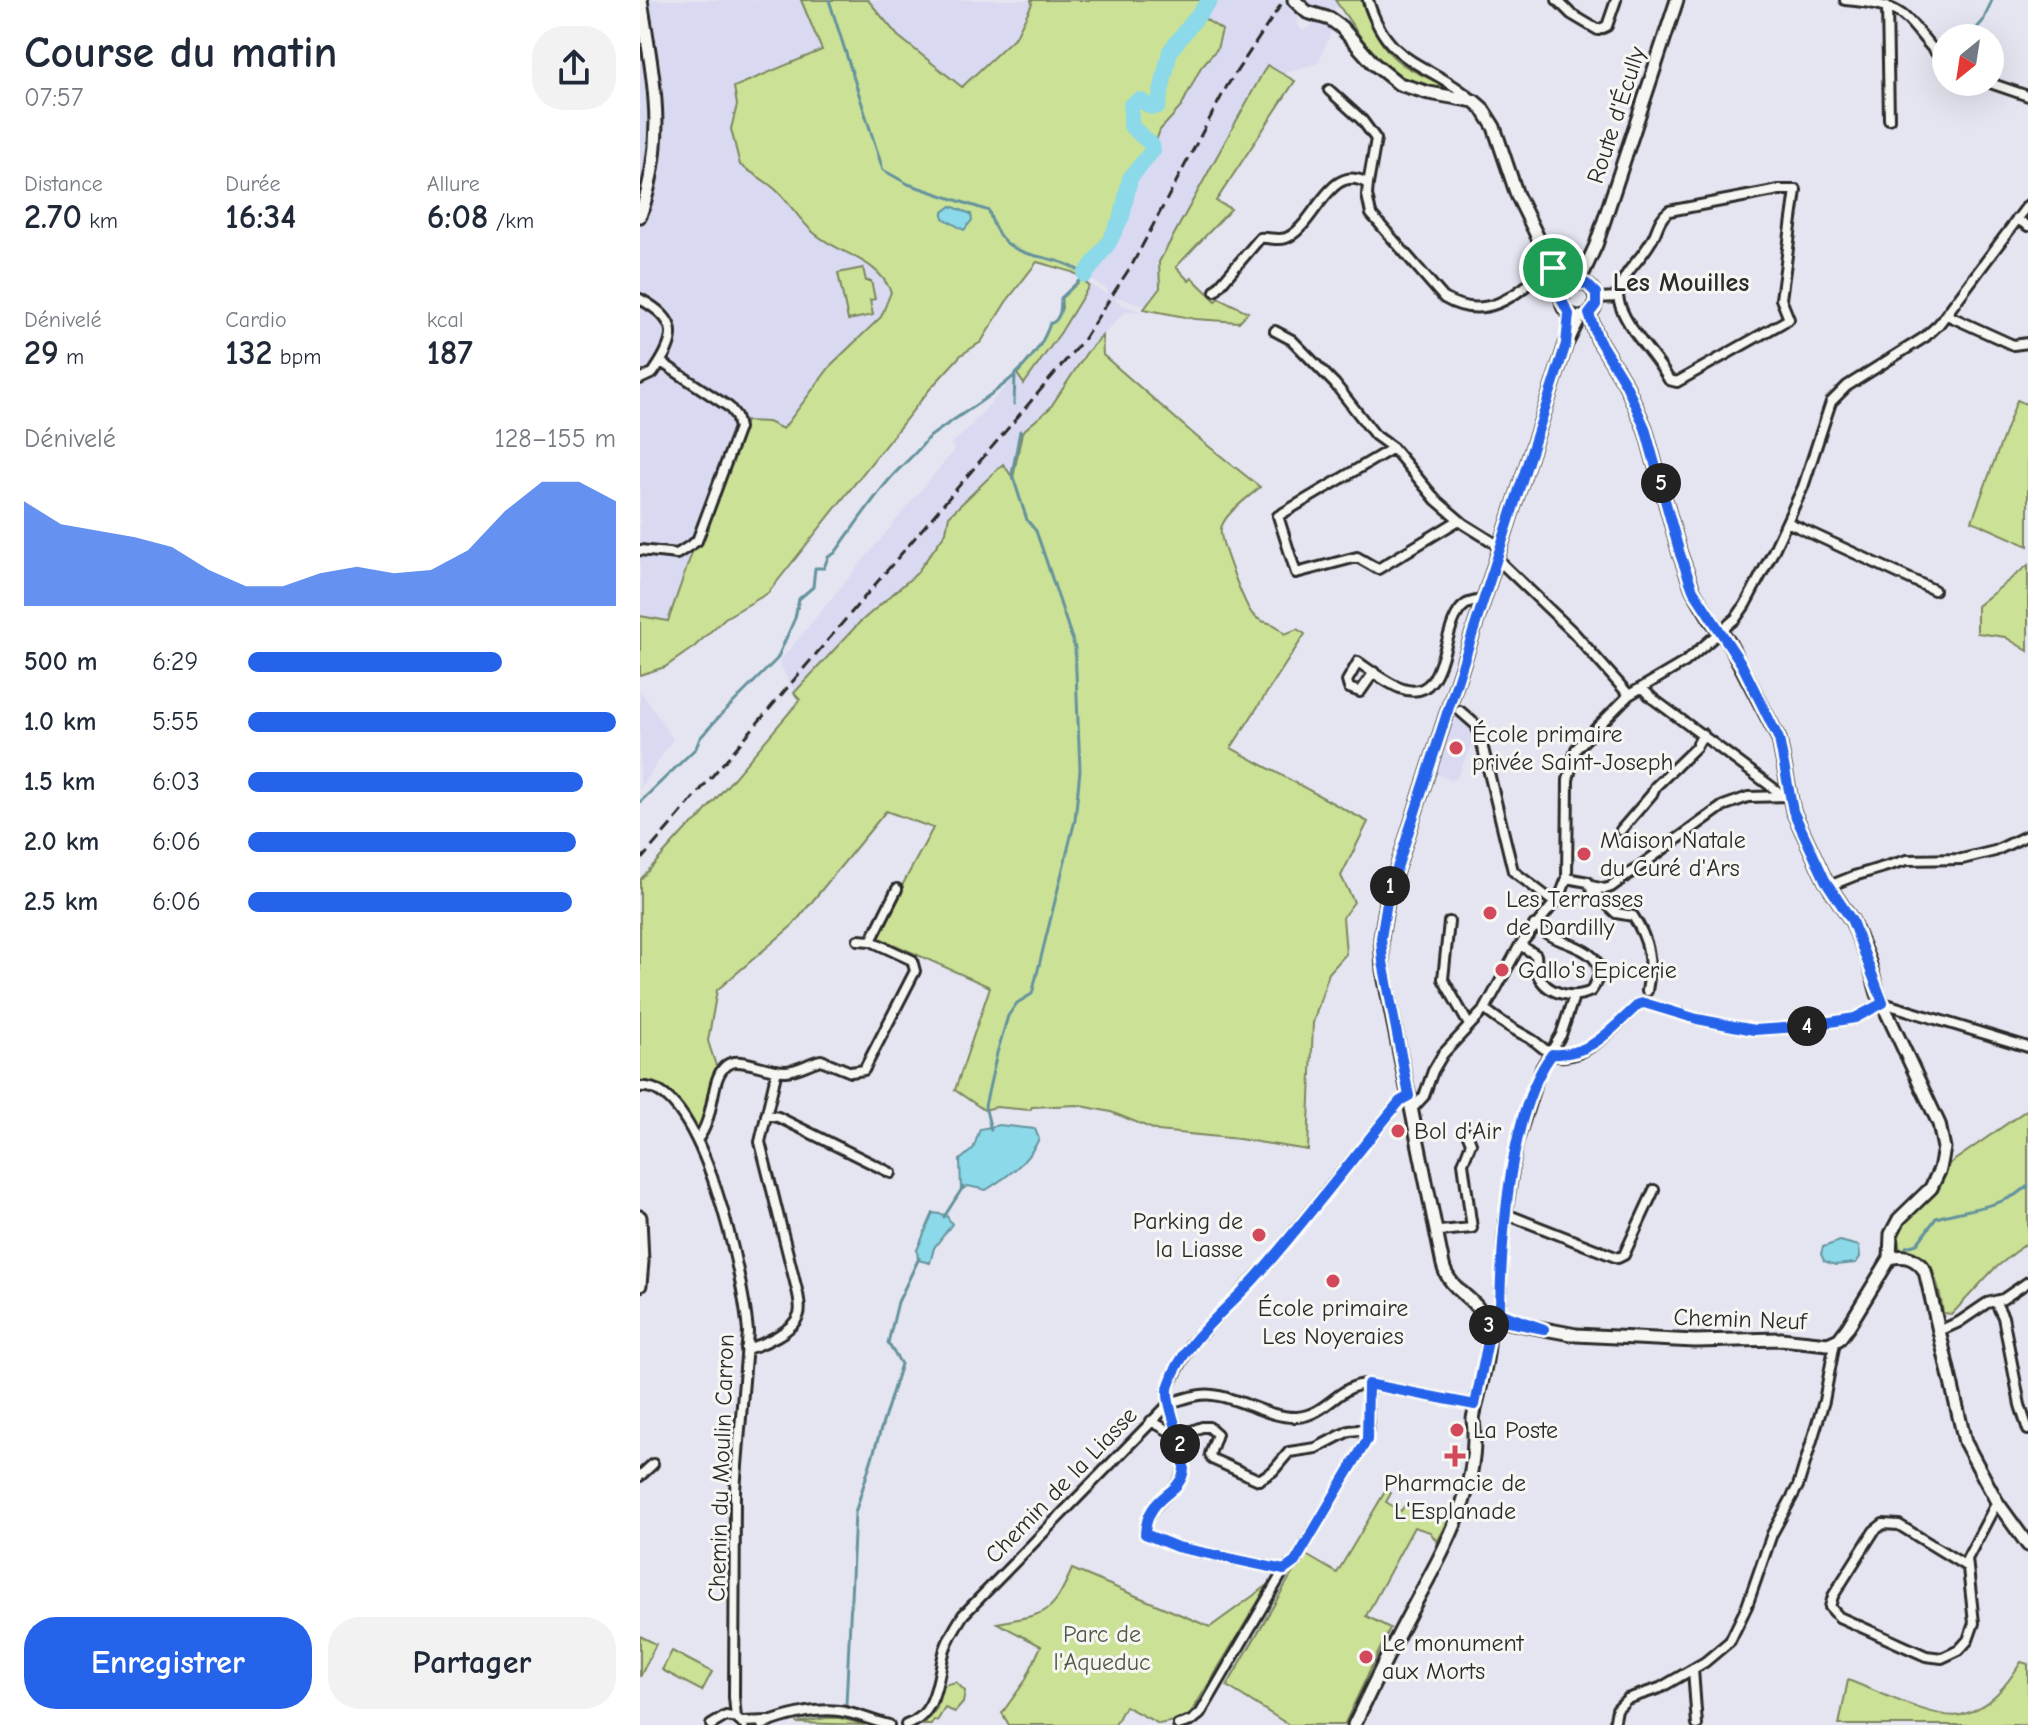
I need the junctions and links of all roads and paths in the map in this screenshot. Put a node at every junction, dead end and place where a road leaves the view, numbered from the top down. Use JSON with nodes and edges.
{"nodes":[{"id":1,"x":641,"y":0,"type":"edge"},
{"id":2,"x":1294,"y":0,"type":"edge"},
{"id":3,"x":1368,"y":0,"type":"edge"},
{"id":4,"x":1557,"y":0,"type":"edge"},
{"id":5,"x":1616,"y":0,"type":"edge"},
{"id":6,"x":1677,"y":0,"type":"edge"},
{"id":7,"x":1845,"y":0,"type":"edge"},
{"id":8,"x":1864,"y":1,"type":"edge"},
{"id":9,"x":1887,"y":6,"type":"junction"},
{"id":10,"x":1932,"y":46,"type":"edge"},
{"id":11,"x":2004,"y":88,"type":"edge"},
{"id":12,"x":1329,"y":90,"type":"dead end"},
{"id":13,"x":2028,"y":96,"type":"edge"},
{"id":14,"x":1474,"y":101,"type":"junction"},
{"id":15,"x":1889,"y":119,"type":"dead end"},
{"id":16,"x":1804,"y":183,"type":"dead end"},
{"id":17,"x":1368,"y":184,"type":"junction"},
{"id":18,"x":1796,"y":190,"type":"junction"},
{"id":19,"x":2028,"y":205,"type":"edge"},
{"id":20,"x":640,"y":216,"type":"edge"},
{"id":21,"x":2017,"y":219,"type":"junction"},
{"id":22,"x":2028,"y":226,"type":"edge"},
{"id":23,"x":1596,"y":245,"type":"junction"},
{"id":24,"x":1552,"y":266,"type":"junction"},
{"id":25,"x":1572,"y":285,"type":"junction"},
{"id":26,"x":1215,"y":291,"type":"dead end"},
{"id":27,"x":1594,"y":292,"type":"junction"},
{"id":28,"x":1618,"y":297,"type":"junction"},
{"id":29,"x":640,"y":299,"type":"edge"},
{"id":30,"x":1579,"y":315,"type":"junction"},
{"id":31,"x":1947,"y":315,"type":"junction"},
{"id":32,"x":1275,"y":331,"type":"dead end"},
{"id":33,"x":2028,"y":343,"type":"edge"},
{"id":34,"x":661,"y":362,"type":"junction"},
{"id":35,"x":640,"y":379,"type":"edge"},
{"id":36,"x":1393,"y":448,"type":"junction"},
{"id":37,"x":1459,"y":520,"type":"junction"},
{"id":38,"x":1787,"y":522,"type":"junction"},
{"id":39,"x":640,"y":550,"type":"edge"},
{"id":40,"x":1498,"y":553,"type":"junction"},
{"id":41,"x":1934,"y":590,"type":"dead end"},
{"id":42,"x":1482,"y":600,"type":"junction"},
{"id":43,"x":1721,"y":631,"type":"junction"},
{"id":44,"x":1374,"y":672,"type":"dead end"},
{"id":45,"x":1642,"y":688,"type":"junction"},
{"id":46,"x":1629,"y":695,"type":"junction"},
{"id":47,"x":1460,"y":711,"type":"dead end"},
{"id":48,"x":1703,"y":734,"type":"junction"},
{"id":49,"x":1787,"y":796,"type":"junction"},
{"id":50,"x":1621,"y":830,"type":"dead end"},
{"id":51,"x":2028,"y":835,"type":"edge"},
{"id":52,"x":1567,"y":878,"type":"junction"},
{"id":53,"x":1591,"y":886,"type":"junction"},
{"id":54,"x":1829,"y":886,"type":"junction"},
{"id":55,"x":897,"y":889,"type":"dead end"},
{"id":56,"x":1555,"y":903,"type":"junction"},
{"id":57,"x":1449,"y":922,"type":"dead end"},
{"id":58,"x":1534,"y":925,"type":"junction"},
{"id":59,"x":858,"y":940,"type":"dead end"},
{"id":60,"x":871,"y":941,"type":"junction"},
{"id":61,"x":1520,"y":945,"type":"junction"},
{"id":62,"x":1647,"y":991,"type":"dead end"},
{"id":63,"x":1574,"y":996,"type":"junction"},
{"id":64,"x":1883,"y":1003,"type":"junction"},
{"id":65,"x":1485,"y":1009,"type":"junction"},
{"id":66,"x":1469,"y":1025,"type":"junction"},
{"id":67,"x":2028,"y":1047,"type":"edge"},
{"id":68,"x":1552,"y":1054,"type":"junction"},
{"id":69,"x":777,"y":1070,"type":"junction"},
{"id":70,"x":640,"y":1087,"type":"edge"},
{"id":71,"x":1409,"y":1096,"type":"junction"},
{"id":72,"x":1412,"y":1109,"type":"junction"},
{"id":73,"x":766,"y":1115,"type":"junction"},
{"id":74,"x":1467,"y":1133,"type":"dead end"},
{"id":75,"x":697,"y":1140,"type":"junction"},
{"id":76,"x":891,"y":1173,"type":"dead end"},
{"id":77,"x":1654,"y":1190,"type":"dead end"},
{"id":78,"x":1506,"y":1214,"type":"junction"},
{"id":79,"x":640,"y":1217,"type":"edge"},
{"id":80,"x":1440,"y":1231,"type":"dead end"},
{"id":81,"x":1890,"y":1258,"type":"junction"},
{"id":82,"x":2028,"y":1282,"type":"edge"},
{"id":83,"x":640,"y":1285,"type":"edge"},
{"id":84,"x":1995,"y":1301,"type":"junction"},
{"id":85,"x":1490,"y":1319,"type":"junction"},
{"id":86,"x":1939,"y":1331,"type":"junction"},
{"id":87,"x":1835,"y":1342,"type":"junction"},
{"id":88,"x":746,"y":1349,"type":"junction"},
{"id":89,"x":1368,"y":1384,"type":"junction"},
{"id":90,"x":1170,"y":1403,"type":"junction"},
{"id":91,"x":1475,"y":1405,"type":"junction"},
{"id":92,"x":1151,"y":1421,"type":"junction"},
{"id":93,"x":1368,"y":1429,"type":"junction"},
{"id":94,"x":2028,"y":1430,"type":"edge"},
{"id":95,"x":1178,"y":1436,"type":"junction"},
{"id":96,"x":653,"y":1464,"type":"dead end"},
{"id":97,"x":640,"y":1476,"type":"edge"},
{"id":98,"x":1997,"y":1502,"type":"junction"},
{"id":99,"x":2028,"y":1545,"type":"edge"},
{"id":100,"x":1966,"y":1566,"type":"junction"},
{"id":101,"x":1284,"y":1570,"type":"junction"},
{"id":102,"x":1693,"y":1669,"type":"junction"},
{"id":103,"x":734,"y":1697,"type":"junction"},
{"id":104,"x":1211,"y":1697,"type":"junction"},
{"id":105,"x":726,"y":1716,"type":"junction"},
{"id":106,"x":774,"y":1720,"type":"junction"},
{"id":107,"x":741,"y":1722,"type":"edge"},
{"id":108,"x":711,"y":1725,"type":"edge"},
{"id":109,"x":762,"y":1725,"type":"edge"},
{"id":110,"x":889,"y":1725,"type":"edge"},
{"id":111,"x":906,"y":1725,"type":"edge"},
{"id":112,"x":1183,"y":1725,"type":"edge"},
{"id":113,"x":1195,"y":1725,"type":"edge"},
{"id":114,"x":1354,"y":1725,"type":"edge"},
{"id":115,"x":1614,"y":1725,"type":"edge"},
{"id":116,"x":1697,"y":1725,"type":"edge"}],
"edges":[{"from":1,"to":20,"type":"street"},
{"from":2,"to":14,"type":"street"},
{"from":3,"to":14,"type":"street"},
{"from":4,"to":5,"type":"street"},
{"from":6,"to":23,"type":"street","name":"Route d'Écully"},
{"from":7,"to":8,"type":"street"},
{"from":8,"to":9,"type":"street"},
{"from":9,"to":10,"type":"street"},
{"from":9,"to":15,"type":"street"},
{"from":11,"to":13,"type":"street"},
{"from":12,"to":17,"type":"street"},
{"from":14,"to":24,"type":"street"},
{"from":16,"to":18,"type":"street"},
{"from":17,"to":24,"type":"street"},
{"from":17,"to":26,"type":"street"},
{"from":18,"to":28,"type":"street"},
{"from":18,"to":28,"type":"street"},
{"from":19,"to":21,"type":"street"},
{"from":21,"to":22,"type":"street"},
{"from":21,"to":31,"type":"street"},
{"from":23,"to":25,"type":"street","name":"Route d'Écully"},
{"from":23,"to":27,"type":"street","name":"Route d'Écully"},
{"from":24,"to":25,"type":"street"},
{"from":25,"to":27,"type":"street"},
{"from":25,"to":30,"type":"street"},
{"from":27,"to":28,"type":"street"},
{"from":27,"to":30,"type":"street","name":"Route d'Écully"},
{"from":29,"to":34,"type":"street"},
{"from":30,"to":40,"type":"street"},
{"from":30,"to":43,"type":"street","name":"Chemin Neuf"},
{"from":31,"to":33,"type":"street"},
{"from":31,"to":38,"type":"street"},
{"from":32,"to":36,"type":"street"},
{"from":34,"to":35,"type":"street"},
{"from":34,"to":39,"type":"street"},
{"from":36,"to":37,"type":"street"},
{"from":36,"to":37,"type":"street"},
{"from":37,"to":40,"type":"street"},
{"from":38,"to":41,"type":"street"},
{"from":38,"to":43,"type":"street"},
{"from":40,"to":42,"type":"street"},
{"from":40,"to":46,"type":"street"},
{"from":42,"to":44,"type":"street"},
{"from":42,"to":71,"type":"street"},
{"from":43,"to":45,"type":"street"},
{"from":43,"to":49,"type":"street","name":"Chemin Neuf"},
{"from":45,"to":46,"type":"street"},
{"from":45,"to":48,"type":"street"},
{"from":46,"to":52,"type":"street"},
{"from":47,"to":56,"type":"street"},
{"from":48,"to":49,"type":"street"},
{"from":48,"to":50,"type":"street"},
{"from":49,"to":53,"type":"street"},
{"from":49,"to":54,"type":"street","name":"Chemin Neuf"},
{"from":51,"to":54,"type":"street"},
{"from":52,"to":53,"type":"street"},
{"from":52,"to":56,"type":"street"},
{"from":53,"to":62,"type":"street"},
{"from":54,"to":64,"type":"street","name":"Chemin Neuf"},
{"from":55,"to":60,"type":"street"},
{"from":56,"to":58,"type":"street"},
{"from":57,"to":66,"type":"street"},
{"from":58,"to":61,"type":"street"},
{"from":58,"to":63,"type":"street"},
{"from":59,"to":60,"type":"street"},
{"from":60,"to":69,"type":"street"},
{"from":61,"to":63,"type":"street"},
{"from":61,"to":65,"type":"street"},
{"from":63,"to":68,"type":"street"},
{"from":64,"to":67,"type":"street"},
{"from":64,"to":68,"type":"street"},
{"from":64,"to":81,"type":"street","name":"Chemin Neuf"},
{"from":65,"to":66,"type":"street"},
{"from":65,"to":68,"type":"street"},
{"from":66,"to":72,"type":"street"},
{"from":68,"to":78,"type":"street"},
{"from":69,"to":73,"type":"street"},
{"from":69,"to":75,"type":"street"},
{"from":70,"to":75,"type":"street","name":"Chemin du Moulin Carron"},
{"from":71,"to":72,"type":"street"},
{"from":71,"to":90,"type":"street","name":"Chemin de la Liasse"},
{"from":72,"to":85,"type":"street"},
{"from":73,"to":76,"type":"street"},
{"from":73,"to":88,"type":"street"},
{"from":74,"to":80,"type":"street"},
{"from":75,"to":88,"type":"street","name":"Chemin du Moulin Carron"},
{"from":77,"to":78,"type":"street"},
{"from":78,"to":85,"type":"street"},
{"from":79,"to":83,"type":"street"},
{"from":81,"to":86,"type":"street"},
{"from":81,"to":87,"type":"street","name":"Chemin Neuf"},
{"from":82,"to":84,"type":"street"},
{"from":84,"to":86,"type":"street"},
{"from":84,"to":94,"type":"street"},
{"from":85,"to":87,"type":"street","name":"Chemin Neuf"},
{"from":85,"to":91,"type":"street"},
{"from":86,"to":98,"type":"street"},
{"from":87,"to":102,"type":"street"},
{"from":88,"to":103,"type":"street","name":"Chemin du Moulin Carron"},
{"from":89,"to":90,"type":"street"},
{"from":89,"to":91,"type":"street"},
{"from":89,"to":93,"type":"street"},
{"from":90,"to":92,"type":"street","name":"Chemin de la Liasse"},
{"from":90,"to":95,"type":"street"},
{"from":91,"to":114,"type":"street"},
{"from":92,"to":95,"type":"street"},
{"from":92,"to":111,"type":"street","name":"Chemin de la Liasse"},
{"from":93,"to":95,"type":"street"},
{"from":93,"to":101,"type":"street"},
{"from":95,"to":101,"type":"street"},
{"from":96,"to":97,"type":"street"},
{"from":98,"to":99,"type":"street"},
{"from":98,"to":100,"type":"street"},
{"from":100,"to":100,"type":"street"},
{"from":101,"to":104,"type":"street"},
{"from":102,"to":115,"type":"street"},
{"from":102,"to":116,"type":"street"},
{"from":103,"to":105,"type":"street","name":"Chemin du Moulin Carron"},
{"from":103,"to":107,"type":"street","name":"Chemin du Moulin Carron"},
{"from":104,"to":112,"type":"street"},
{"from":104,"to":113,"type":"street"},
{"from":105,"to":107,"type":"street"},
{"from":105,"to":108,"type":"street"},
{"from":106,"to":107,"type":"street"},
{"from":106,"to":109,"type":"street"},
{"from":106,"to":110,"type":"street"}]}
